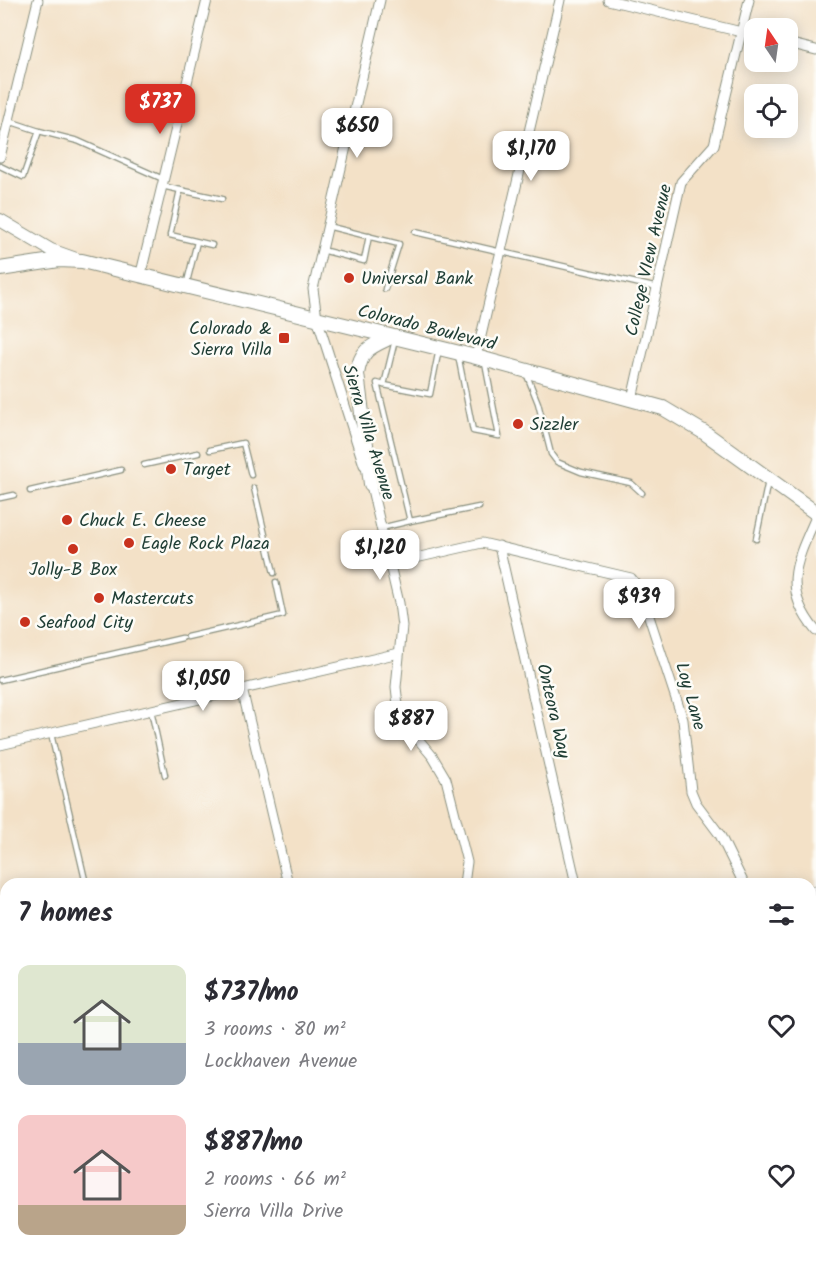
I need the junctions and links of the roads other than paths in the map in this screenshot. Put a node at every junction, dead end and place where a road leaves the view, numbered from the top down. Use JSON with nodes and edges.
{"nodes":[{"id":1,"x":38,"y":0,"type":"edge"},
{"id":2,"x":207,"y":0,"type":"edge"},
{"id":3,"x":380,"y":0,"type":"edge"},
{"id":4,"x":560,"y":0,"type":"edge"},
{"id":5,"x":608,"y":0,"type":"edge"},
{"id":6,"x":749,"y":0,"type":"edge"},
{"id":7,"x":741,"y":32,"type":"junction"},
{"id":8,"x":744,"y":33,"type":"edge"},
{"id":9,"x":798,"y":46,"type":"edge"},
{"id":10,"x":816,"y":50,"type":"edge"},
{"id":11,"x":9,"y":121,"type":"junction"},
{"id":12,"x":39,"y":131,"type":"junction"},
{"id":13,"x":0,"y":157,"type":"edge"},
{"id":14,"x":0,"y":166,"type":"edge"},
{"id":15,"x":163,"y":183,"type":"junction"},
{"id":16,"x":180,"y":190,"type":"junction"},
{"id":17,"x":222,"y":199,"type":"dead end"},
{"id":18,"x":0,"y":220,"type":"edge"},
{"id":19,"x":327,"y":226,"type":"junction"},
{"id":20,"x":415,"y":232,"type":"dead end"},
{"id":21,"x":369,"y":236,"type":"junction"},
{"id":22,"x":197,"y":242,"type":"junction"},
{"id":23,"x":212,"y":245,"type":"dead end"},
{"id":24,"x":322,"y":250,"type":"junction"},
{"id":25,"x":501,"y":252,"type":"junction"},
{"id":26,"x":82,"y":261,"type":"junction"},
{"id":27,"x":0,"y":269,"type":"edge"},
{"id":28,"x":140,"y":277,"type":"junction"},
{"id":29,"x":186,"y":288,"type":"junction"},
{"id":30,"x":658,"y":288,"type":"junction"},
{"id":31,"x":385,"y":289,"type":"dead end"},
{"id":32,"x":317,"y":318,"type":"junction"},
{"id":33,"x":393,"y":337,"type":"junction"},
{"id":34,"x":440,"y":348,"type":"junction"},
{"id":35,"x":457,"y":353,"type":"junction"},
{"id":36,"x":480,"y":359,"type":"junction"},
{"id":37,"x":525,"y":371,"type":"junction"},
{"id":38,"x":384,"y":385,"type":"junction"},
{"id":39,"x":632,"y":399,"type":"junction"},
{"id":40,"x":246,"y":436,"type":"dead end"},
{"id":41,"x":243,"y":443,"type":"junction"},
{"id":42,"x":210,"y":450,"type":"dead end"},
{"id":43,"x":198,"y":453,"type":"dead end"},
{"id":44,"x":144,"y":465,"type":"dead end"},
{"id":45,"x":121,"y":470,"type":"dead end"},
{"id":46,"x":251,"y":475,"type":"dead end"},
{"id":47,"x":769,"y":479,"type":"junction"},
{"id":48,"x":370,"y":484,"type":"junction"},
{"id":49,"x":254,"y":488,"type":"dead end"},
{"id":50,"x":30,"y":491,"type":"dead end"},
{"id":51,"x":642,"y":493,"type":"dead end"},
{"id":52,"x":14,"y":495,"type":"dead end"},
{"id":53,"x":0,"y":498,"type":"edge"},
{"id":54,"x":479,"y":507,"type":"dead end"},
{"id":55,"x":816,"y":515,"type":"edge"},
{"id":56,"x":410,"y":521,"type":"junction"},
{"id":57,"x":381,"y":528,"type":"junction"},
{"id":58,"x":756,"y":539,"type":"dead end"},
{"id":59,"x":499,"y":546,"type":"junction"},
{"id":60,"x":389,"y":564,"type":"junction"},
{"id":61,"x":274,"y":573,"type":"dead end"},
{"id":62,"x":276,"y":582,"type":"dead end"},
{"id":63,"x":816,"y":631,"type":"edge"},
{"id":64,"x":399,"y":653,"type":"junction"},
{"id":65,"x":0,"y":680,"type":"edge"},
{"id":66,"x":242,"y":689,"type":"junction"},
{"id":67,"x":151,"y":710,"type":"junction"},
{"id":68,"x":51,"y":734,"type":"junction"},
{"id":69,"x":0,"y":745,"type":"edge"},
{"id":70,"x":165,"y":775,"type":"dead end"},
{"id":71,"x":85,"y":878,"type":"edge"},
{"id":72,"x":287,"y":878,"type":"edge"},
{"id":73,"x":465,"y":878,"type":"edge"},
{"id":74,"x":575,"y":878,"type":"edge"},
{"id":75,"x":741,"y":878,"type":"edge"}],
"edges":[{"from":1,"to":11,"type":"street"},
{"from":2,"to":15,"type":"street"},
{"from":3,"to":19,"type":"street","name":"Sierra Villa Avenue"},
{"from":4,"to":25,"type":"street"},
{"from":5,"to":7,"type":"street"},
{"from":6,"to":7,"type":"street","name":"College VIew Avenue"},
{"from":7,"to":8,"type":"street"},
{"from":7,"to":30,"type":"street","name":"College VIew Avenue"},
{"from":9,"to":10,"type":"street"},
{"from":11,"to":12,"type":"lane"},
{"from":11,"to":13,"type":"street"},
{"from":12,"to":14,"type":"lane"},
{"from":12,"to":15,"type":"lane"},
{"from":15,"to":16,"type":"lane"},
{"from":15,"to":28,"type":"street"},
{"from":16,"to":17,"type":"lane"},
{"from":16,"to":22,"type":"lane"},
{"from":18,"to":26,"type":"main road"},
{"from":19,"to":21,"type":"lane"},
{"from":19,"to":24,"type":"street","name":"Sierra Villa Avenue"},
{"from":20,"to":25,"type":"lane"},
{"from":21,"to":24,"type":"lane"},
{"from":21,"to":31,"type":"lane"},
{"from":22,"to":23,"type":"lane"},
{"from":22,"to":29,"type":"lane"},
{"from":24,"to":32,"type":"street","name":"Sierra Villa Avenue"},
{"from":25,"to":30,"type":"lane"},
{"from":25,"to":36,"type":"street"},
{"from":26,"to":27,"type":"main road","name":"Colorado Boulevard"},
{"from":26,"to":28,"type":"main road","name":"Colorado Boulevard"},
{"from":28,"to":29,"type":"main road","name":"Colorado Boulevard"},
{"from":29,"to":32,"type":"main road","name":"Colorado Boulevard"},
{"from":30,"to":39,"type":"street","name":"College VIew Avenue"},
{"from":32,"to":33,"type":"main road","name":"Colorado Boulevard"},
{"from":32,"to":48,"type":"street","name":"Sierra Villa Avenue"},
{"from":33,"to":34,"type":"main road","name":"Colorado Boulevard"},
{"from":33,"to":38,"type":"lane"},
{"from":33,"to":48,"type":"main road"},
{"from":34,"to":35,"type":"main road","name":"Colorado Boulevard"},
{"from":34,"to":38,"type":"lane"},
{"from":35,"to":36,"type":"main road","name":"Colorado Boulevard"},
{"from":35,"to":36,"type":"lane"},
{"from":36,"to":37,"type":"main road","name":"Colorado Boulevard"},
{"from":37,"to":39,"type":"main road","name":"Colorado Boulevard"},
{"from":37,"to":51,"type":"lane"},
{"from":38,"to":56,"type":"lane"},
{"from":39,"to":47,"type":"main road","name":"Colorado Boulevard"},
{"from":40,"to":41,"type":"lane"},
{"from":41,"to":42,"type":"lane"},
{"from":41,"to":46,"type":"lane"},
{"from":43,"to":44,"type":"lane"},
{"from":45,"to":50,"type":"lane"},
{"from":47,"to":55,"type":"main road","name":"Colorado Boulevard"},
{"from":47,"to":58,"type":"lane"},
{"from":48,"to":57,"type":"street","name":"Sierra Villa Avenue"},
{"from":49,"to":61,"type":"lane"},
{"from":52,"to":53,"type":"lane"},
{"from":54,"to":56,"type":"lane"},
{"from":55,"to":63,"type":"street"},
{"from":56,"to":57,"type":"lane"},
{"from":57,"to":60,"type":"street","name":"Sierra Villa Avenue"},
{"from":59,"to":60,"type":"street","name":"Loy Lane"},
{"from":59,"to":74,"type":"street","name":"Onteora Way"},
{"from":59,"to":75,"type":"street","name":"Loy Lane"},
{"from":60,"to":64,"type":"street","name":"Sierra Villa Avenue"},
{"from":62,"to":65,"type":"lane"},
{"from":64,"to":66,"type":"street"},
{"from":64,"to":73,"type":"street","name":"Sierra Villa Avenue"},
{"from":66,"to":67,"type":"street"},
{"from":66,"to":72,"type":"street"},
{"from":67,"to":68,"type":"street"},
{"from":67,"to":70,"type":"lane"},
{"from":68,"to":69,"type":"street"},
{"from":68,"to":71,"type":"lane"}]}
